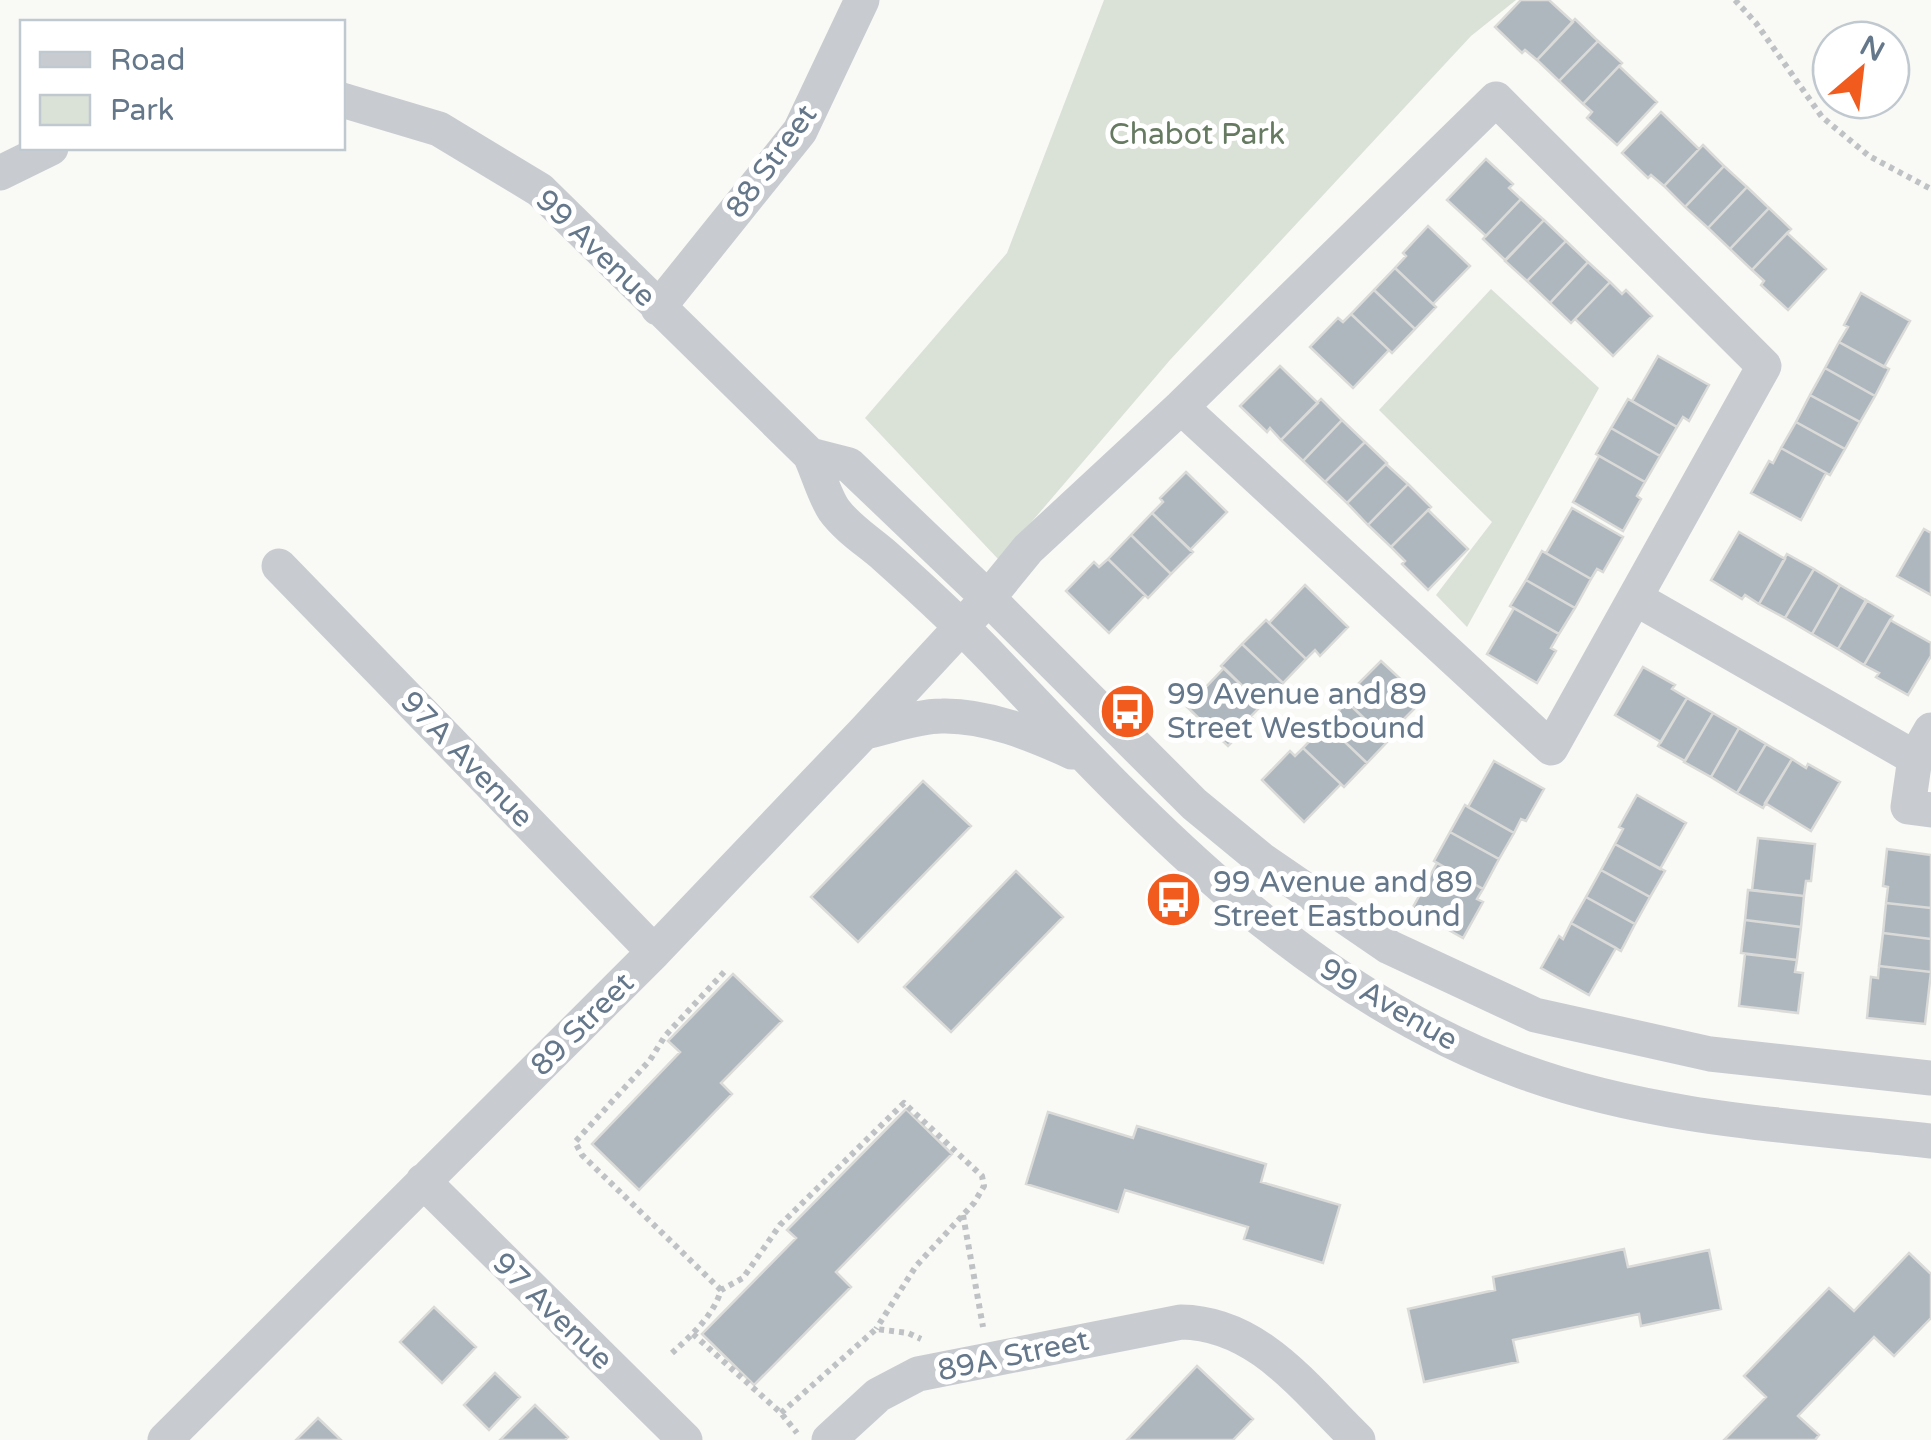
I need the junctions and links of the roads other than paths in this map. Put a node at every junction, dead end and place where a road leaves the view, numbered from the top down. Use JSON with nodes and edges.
{"nodes":[{"id":1,"x":862,"y":0,"type":"edge"},
{"id":2,"x":345,"y":101,"type":"edge"},
{"id":3,"x":47,"y":150,"type":"edge"},
{"id":4,"x":0,"y":173,"type":"edge"},
{"id":5,"x":658,"y":308,"type":"junction"},
{"id":6,"x":1181,"y":406,"type":"junction"},
{"id":7,"x":810,"y":455,"type":"junction"},
{"id":8,"x":279,"y":566,"type":"dead end"},
{"id":9,"x":988,"y":598,"type":"junction"},
{"id":10,"x":1635,"y":598,"type":"junction"},
{"id":11,"x":962,"y":626,"type":"junction"},
{"id":12,"x":864,"y":732,"type":"junction"},
{"id":13,"x":1923,"y":744,"type":"edge"},
{"id":14,"x":1087,"y":758,"type":"junction"},
{"id":15,"x":1931,"y":810,"type":"edge"},
{"id":16,"x":654,"y":952,"type":"junction"},
{"id":17,"x":1931,"y":1078,"type":"edge"},
{"id":18,"x":1931,"y":1141,"type":"edge"},
{"id":19,"x":423,"y":1181,"type":"junction"},
{"id":20,"x":813,"y":1437,"type":"edge"},
{"id":21,"x":165,"y":1440,"type":"edge"},
{"id":22,"x":685,"y":1440,"type":"edge"},
{"id":23,"x":1358,"y":1440,"type":"edge"}],
"edges":[{"from":1,"to":5,"type":"street","name":"88 Street"},
{"from":2,"to":5,"type":"street","name":"99 Avenue"},
{"from":3,"to":4,"type":"street"},
{"from":5,"to":7,"type":"street","name":"99 Avenue"},
{"from":6,"to":9,"type":"street","name":"89 Street"},
{"from":6,"to":10,"type":"street"},
{"from":6,"to":10,"type":"street","name":"89 Street"},
{"from":7,"to":9,"type":"street","name":"99 Avenue"},
{"from":7,"to":11,"type":"street","name":"99 Avenue"},
{"from":8,"to":16,"type":"street","name":"97A Avenue"},
{"from":9,"to":11,"type":"street","name":"89 Street"},
{"from":9,"to":17,"type":"street","name":"99 Avenue"},
{"from":10,"to":13,"type":"street"},
{"from":11,"to":12,"type":"street","name":"89 Street"},
{"from":11,"to":14,"type":"street","name":"99 Avenue"},
{"from":12,"to":14,"type":"street"},
{"from":12,"to":16,"type":"street","name":"89 Street"},
{"from":13,"to":15,"type":"street"},
{"from":14,"to":18,"type":"street","name":"99 Avenue"},
{"from":16,"to":19,"type":"street","name":"89 Street"},
{"from":19,"to":21,"type":"street","name":"89 Street"},
{"from":19,"to":22,"type":"street","name":"97 Avenue"},
{"from":20,"to":23,"type":"street","name":"89A Street"}]}
